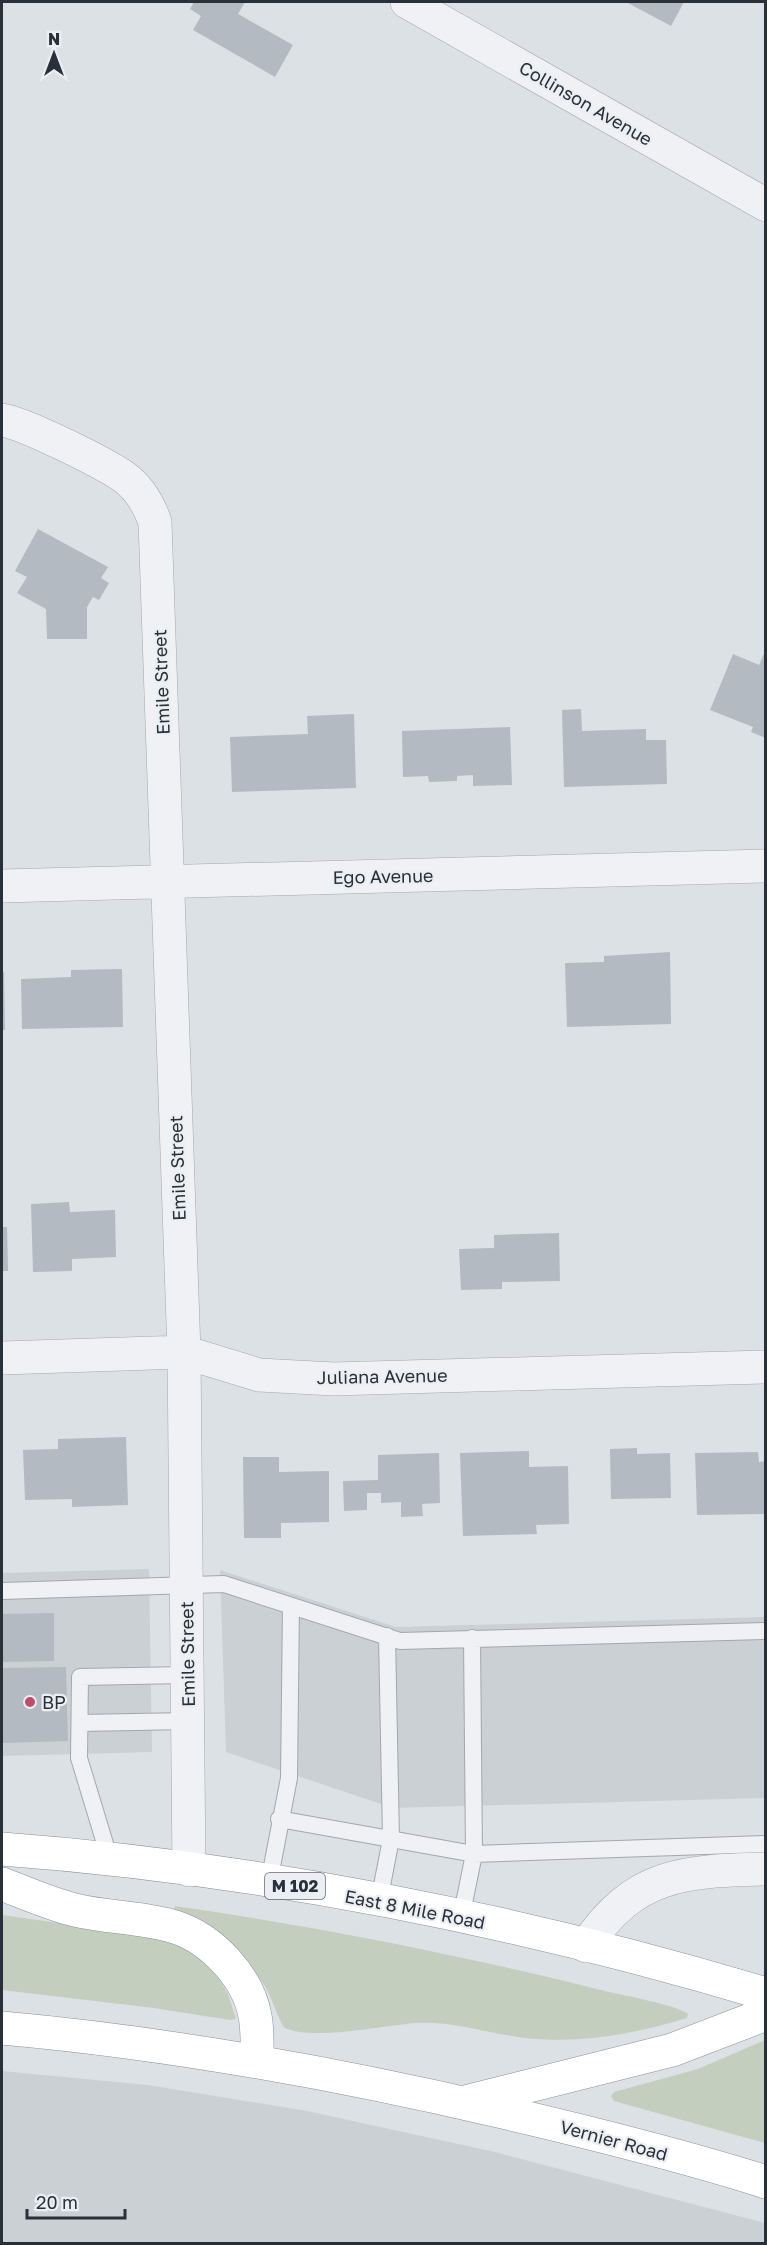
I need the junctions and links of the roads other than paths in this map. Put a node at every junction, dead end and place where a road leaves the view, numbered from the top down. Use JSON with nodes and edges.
{"nodes":[{"id":1,"x":407,"y":2,"type":"edge"},
{"id":2,"x":765,"y":205,"type":"edge"},
{"id":3,"x":2,"y":420,"type":"edge"},
{"id":4,"x":765,"y":866,"type":"edge"},
{"id":5,"x":167,"y":881,"type":"junction"},
{"id":6,"x":2,"y":886,"type":"edge"},
{"id":7,"x":184,"y":1352,"type":"junction"},
{"id":8,"x":2,"y":1358,"type":"edge"},
{"id":9,"x":765,"y":1366,"type":"edge"},
{"id":10,"x":185,"y":1585,"type":"junction"},
{"id":11,"x":2,"y":1591,"type":"edge"},
{"id":12,"x":291,"y":1606,"type":"junction"},
{"id":13,"x":765,"y":1631,"type":"edge"},
{"id":14,"x":387,"y":1636,"type":"junction"},
{"id":15,"x":472,"y":1638,"type":"junction"},
{"id":16,"x":186,"y":1675,"type":"junction"},
{"id":17,"x":188,"y":1721,"type":"junction"},
{"id":18,"x":77,"y":1731,"type":"junction"},
{"id":19,"x":279,"y":1819,"type":"junction"},
{"id":20,"x":391,"y":1839,"type":"junction"},
{"id":21,"x":765,"y":1844,"type":"edge"},
{"id":22,"x":2,"y":1849,"type":"edge"},
{"id":23,"x":474,"y":1854,"type":"junction"},
{"id":24,"x":110,"y":1860,"type":"junction"},
{"id":25,"x":765,"y":1869,"type":"edge"},
{"id":26,"x":189,"y":1870,"type":"junction"},
{"id":27,"x":269,"y":1882,"type":"junction"},
{"id":28,"x":2,"y":1884,"type":"edge"},
{"id":29,"x":379,"y":1901,"type":"junction"},
{"id":30,"x":461,"y":1918,"type":"junction"},
{"id":31,"x":586,"y":1946,"type":"junction"},
{"id":32,"x":765,"y":1994,"type":"edge"},
{"id":33,"x":765,"y":2014,"type":"edge"},
{"id":34,"x":2,"y":2028,"type":"edge"},
{"id":35,"x":257,"y":2062,"type":"junction"},
{"id":36,"x":461,"y":2103,"type":"junction"},
{"id":37,"x":765,"y":2182,"type":"edge"}],
"edges":[{"from":1,"to":2,"type":"street","name":"Collinson Avenue"},
{"from":3,"to":5,"type":"street","name":"Emile Street"},
{"from":4,"to":5,"type":"street","name":"Ego Avenue"},
{"from":5,"to":6,"type":"street","name":"Ego Avenue"},
{"from":5,"to":7,"type":"street","name":"Emile Street"},
{"from":7,"to":8,"type":"street","name":"Juliana Avenue"},
{"from":7,"to":9,"type":"street","name":"Juliana Avenue"},
{"from":7,"to":10,"type":"street","name":"Emile Street"},
{"from":10,"to":11,"type":"lane"},
{"from":10,"to":12,"type":"lane"},
{"from":10,"to":16,"type":"street","name":"Emile Street"},
{"from":12,"to":14,"type":"lane"},
{"from":12,"to":19,"type":"lane"},
{"from":13,"to":15,"type":"lane"},
{"from":14,"to":15,"type":"lane"},
{"from":14,"to":20,"type":"lane"},
{"from":15,"to":23,"type":"lane"},
{"from":16,"to":17,"type":"street","name":"Emile Street"},
{"from":16,"to":18,"type":"lane"},
{"from":17,"to":18,"type":"lane"},
{"from":17,"to":26,"type":"street","name":"Emile Street"},
{"from":18,"to":24,"type":"lane"},
{"from":19,"to":20,"type":"lane"},
{"from":19,"to":27,"type":"lane"},
{"from":20,"to":23,"type":"lane"},
{"from":20,"to":29,"type":"lane"},
{"from":21,"to":23,"type":"lane"},
{"from":22,"to":24,"type":"highway","name":"East 8 Mile Road","number":"M 102"},
{"from":23,"to":30,"type":"lane"},
{"from":24,"to":26,"type":"highway","name":"East 8 Mile Road","number":"M 102"},
{"from":25,"to":31,"type":"street"},
{"from":26,"to":27,"type":"highway","name":"East 8 Mile Road","number":"M 102"},
{"from":27,"to":29,"type":"highway","name":"East 8 Mile Road","number":"M 102"},
{"from":28,"to":35,"type":"highway"},
{"from":29,"to":30,"type":"highway","name":"East 8 Mile Road","number":"M 102"},
{"from":30,"to":31,"type":"highway","name":"East 8 Mile Road","number":"M 102"},
{"from":31,"to":32,"type":"highway","number":"M 102"},
{"from":33,"to":36,"type":"highway"},
{"from":34,"to":35,"type":"highway"},
{"from":35,"to":36,"type":"highway"},
{"from":36,"to":37,"type":"highway","name":"Vernier Road"}]}
